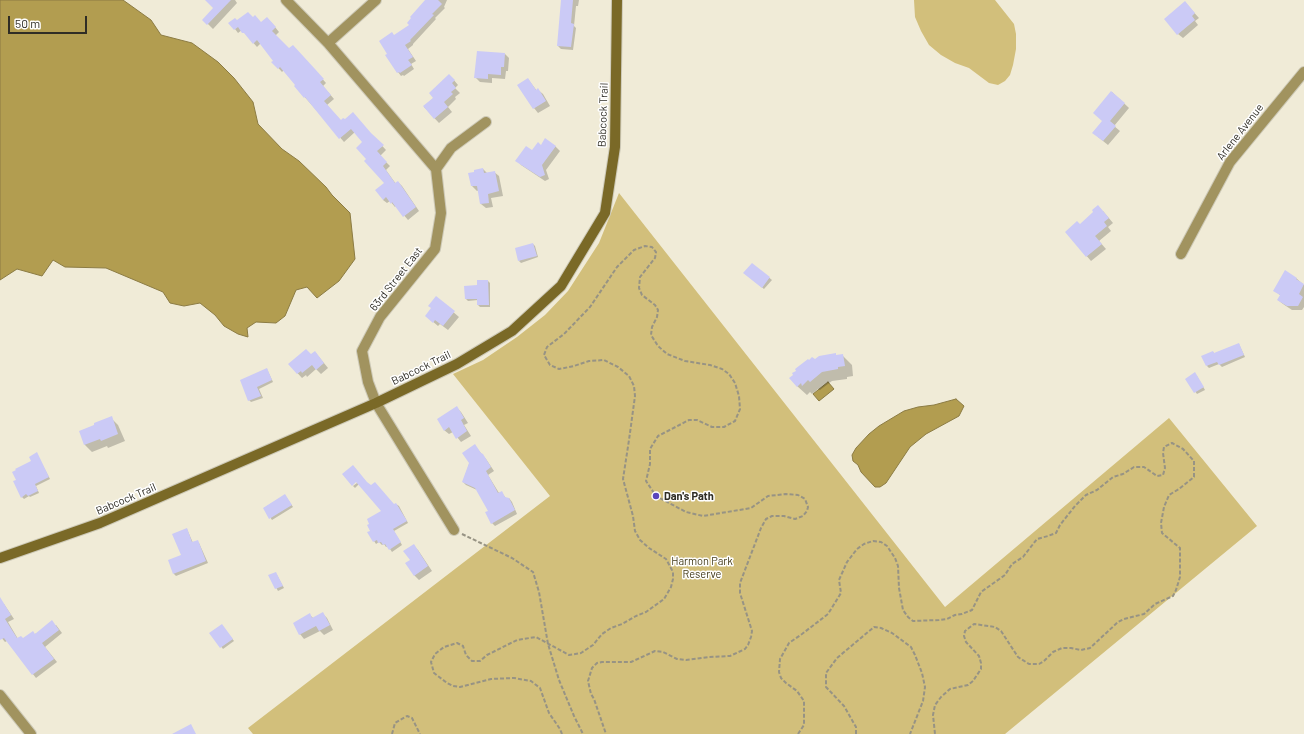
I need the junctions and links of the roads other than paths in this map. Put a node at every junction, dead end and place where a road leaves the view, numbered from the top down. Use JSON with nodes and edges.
{"nodes":[{"id":1,"x":286,"y":0,"type":"edge"},
{"id":2,"x":376,"y":0,"type":"edge"},
{"id":3,"x":617,"y":0,"type":"edge"},
{"id":4,"x":328,"y":43,"type":"junction"},
{"id":5,"x":1304,"y":72,"type":"edge"},
{"id":6,"x":486,"y":122,"type":"dead end"},
{"id":7,"x":436,"y":169,"type":"junction"},
{"id":8,"x":1181,"y":254,"type":"dead end"},
{"id":9,"x":376,"y":402,"type":"junction"},
{"id":10,"x":454,"y":530,"type":"road end"},
{"id":11,"x":0,"y":558,"type":"edge"},
{"id":12,"x":0,"y":695,"type":"edge"},
{"id":13,"x":31,"y":734,"type":"edge"}],
"edges":[{"from":1,"to":4,"type":"street"},
{"from":2,"to":4,"type":"street"},
{"from":3,"to":9,"type":"street","name":"Babcock Trail"},
{"from":4,"to":7,"type":"street"},
{"from":5,"to":8,"type":"street","name":"Arlene Avenue"},
{"from":6,"to":7,"type":"street"},
{"from":7,"to":9,"type":"street","name":"63rd Street East"},
{"from":9,"to":10,"type":"street","name":"63rd Street East"},
{"from":9,"to":11,"type":"street","name":"Babcock Trail"},
{"from":12,"to":13,"type":"street"}]}
